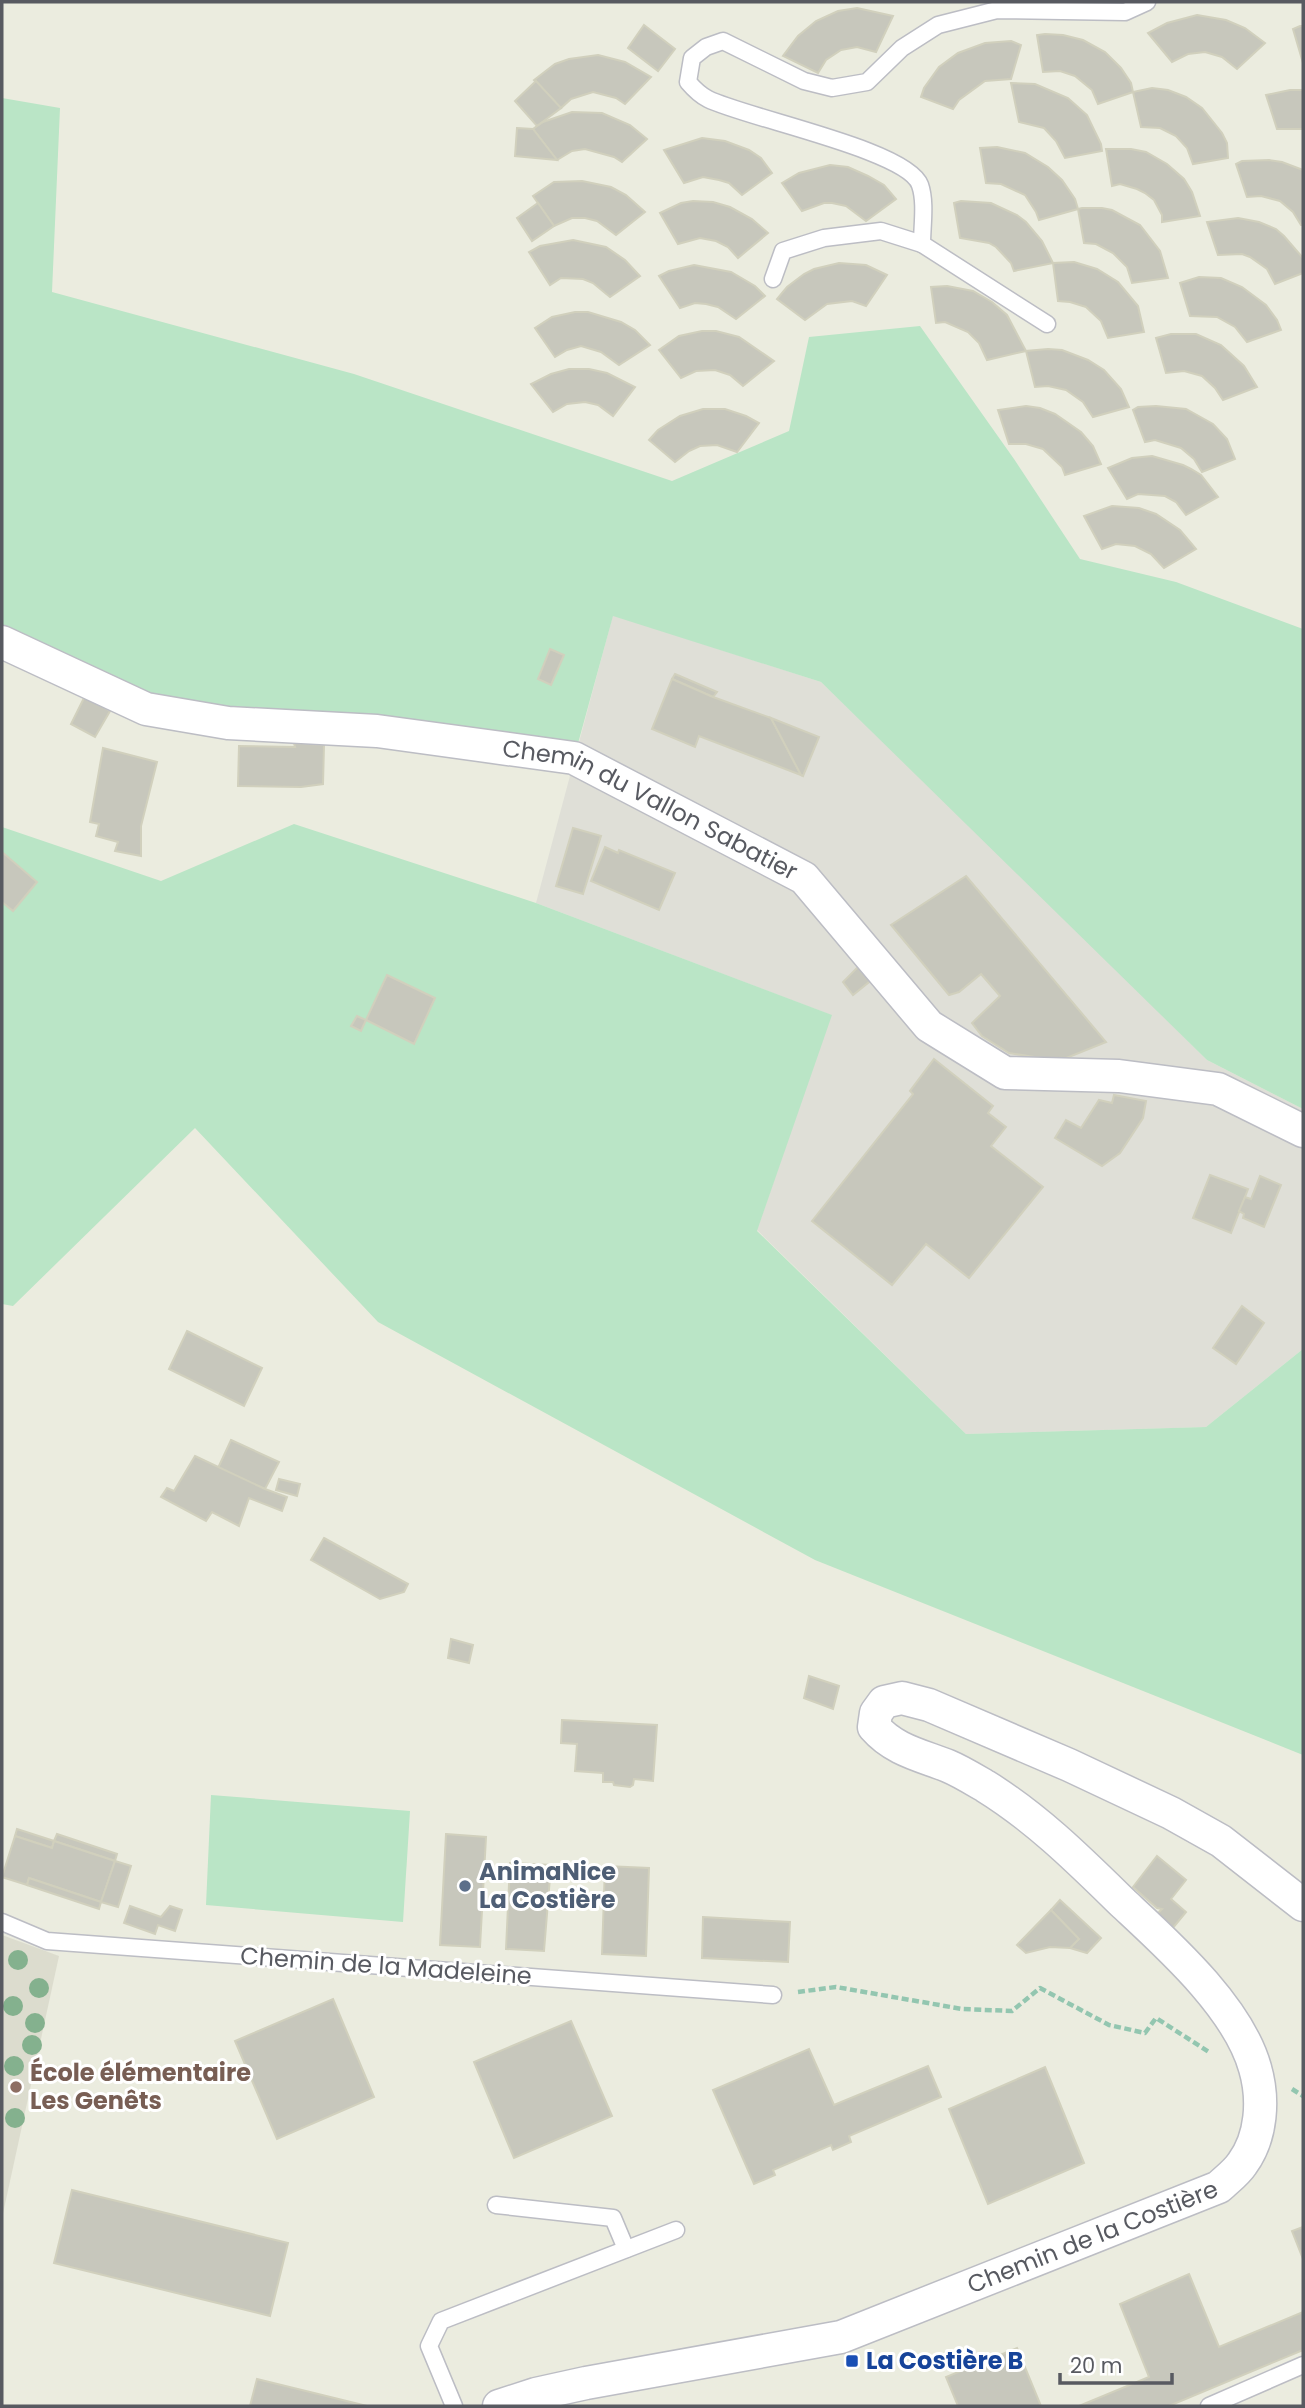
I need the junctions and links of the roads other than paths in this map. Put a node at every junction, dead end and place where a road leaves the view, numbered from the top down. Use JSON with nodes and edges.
{"nodes":[{"id":1,"x":1147,"y":2,"type":"edge"},
{"id":2,"x":922,"y":244,"type":"junction"},
{"id":3,"x":773,"y":279,"type":"dead end"},
{"id":4,"x":1047,"y":324,"type":"dead end"},
{"id":5,"x":2,"y":642,"type":"edge"},
{"id":6,"x":1303,"y":1131,"type":"edge"},
{"id":7,"x":1303,"y":1905,"type":"edge"},
{"id":8,"x":2,"y":1922,"type":"edge"},
{"id":9,"x":773,"y":1995,"type":"road end"},
{"id":10,"x":496,"y":2204,"type":"dead end"},
{"id":11,"x":676,"y":2230,"type":"dead end"},
{"id":12,"x":626,"y":2249,"type":"junction"},
{"id":13,"x":1303,"y":2365,"type":"edge"},
{"id":14,"x":454,"y":2406,"type":"edge"},
{"id":15,"x":499,"y":2406,"type":"edge"},
{"id":16,"x":1209,"y":2406,"type":"edge"}],
"edges":[{"from":1,"to":2,"type":"lane"},
{"from":2,"to":3,"type":"lane"},
{"from":2,"to":4,"type":"lane"},
{"from":5,"to":6,"type":"street","name":"Chemin du Vallon Sabatier"},
{"from":7,"to":15,"type":"street","name":"Chemin de la Costière"},
{"from":8,"to":9,"type":"lane","name":"Chemin de la Madeleine"},
{"from":10,"to":12,"type":"lane"},
{"from":11,"to":12,"type":"lane"},
{"from":12,"to":14,"type":"lane"},
{"from":13,"to":16,"type":"lane"}]}
